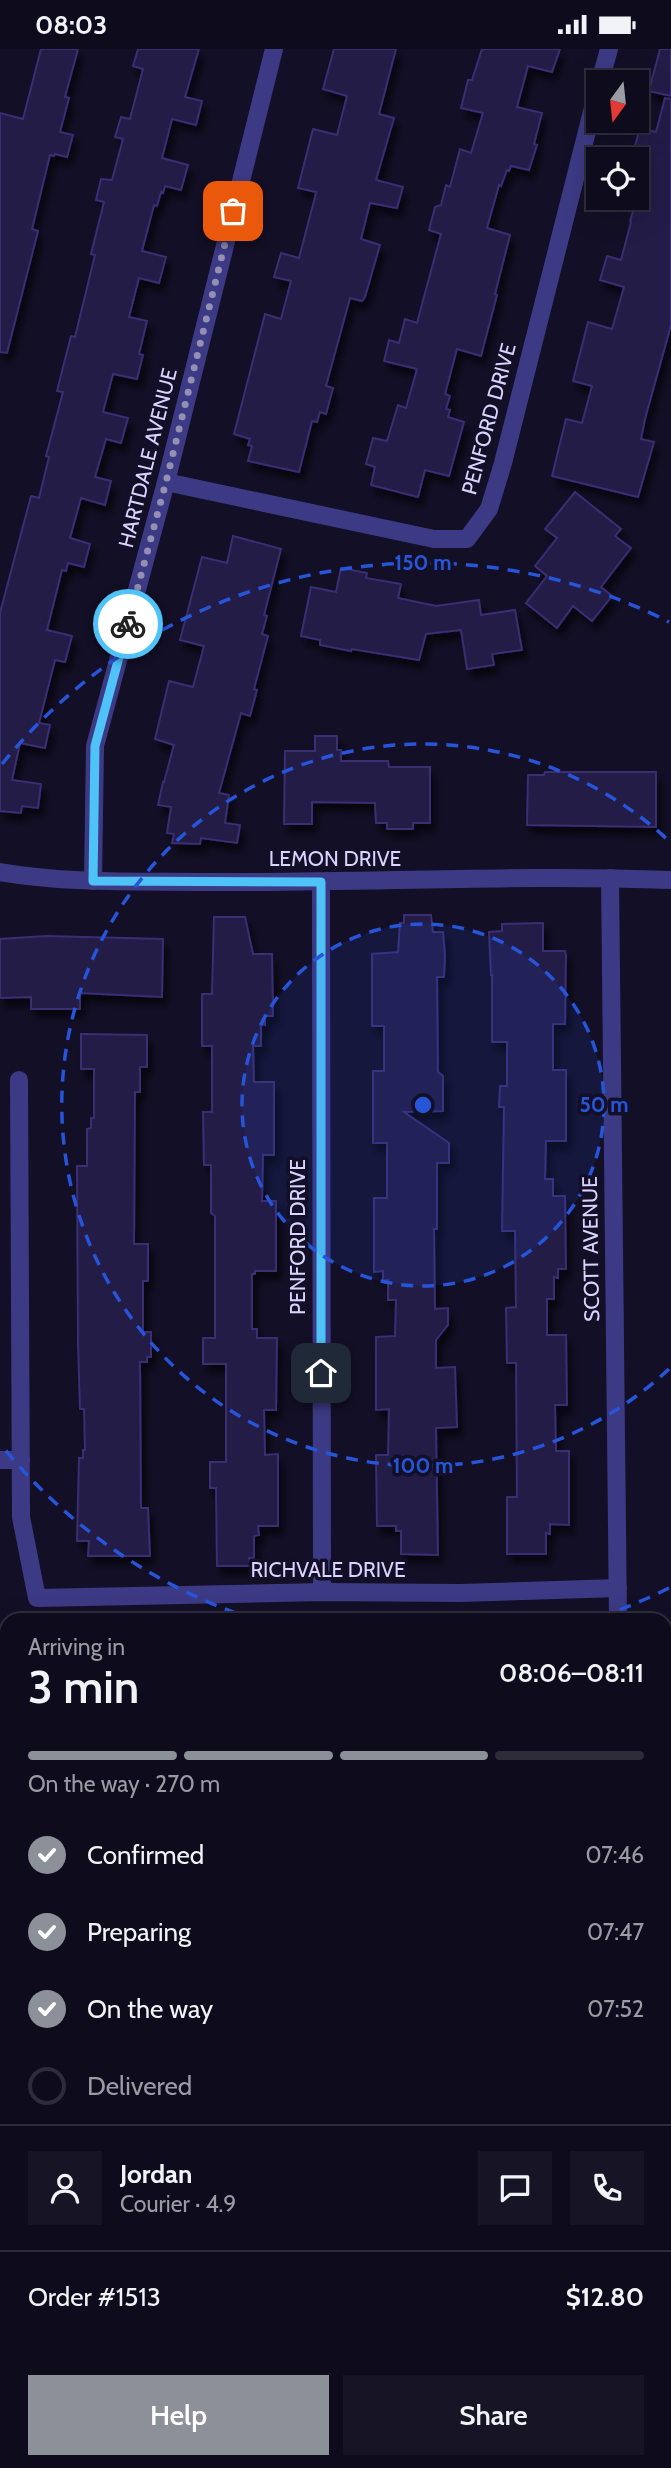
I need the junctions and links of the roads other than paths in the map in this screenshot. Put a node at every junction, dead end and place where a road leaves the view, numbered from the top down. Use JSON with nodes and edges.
{"nodes":[{"id":1,"x":274,"y":49,"type":"edge"},
{"id":2,"x":608,"y":49,"type":"edge"},
{"id":3,"x":603,"y":70,"type":"edge"},
{"id":4,"x":587,"y":133,"type":"edge"},
{"id":5,"x":166,"y":482,"type":"junction"},
{"id":6,"x":0,"y":872,"type":"edge"},
{"id":7,"x":610,"y":878,"type":"junction"},
{"id":8,"x":671,"y":880,"type":"edge"},
{"id":9,"x":93,"y":881,"type":"junction"},
{"id":10,"x":321,"y":882,"type":"junction"},
{"id":11,"x":19,"y":1080,"type":"dead end"},
{"id":12,"x":0,"y":1460,"type":"edge"},
{"id":13,"x":21,"y":1460,"type":"junction"},
{"id":14,"x":618,"y":1588,"type":"junction"},
{"id":15,"x":322,"y":1591,"type":"junction"},
{"id":16,"x":618,"y":1613,"type":"edge"}],
"edges":[{"from":1,"to":5,"type":"street","name":"HARTDALE AVENUE"},
{"from":2,"to":3,"type":"street"},
{"from":4,"to":5,"type":"street","name":"PENFORD DRIVE"},
{"from":5,"to":9,"type":"street","name":"HARTDALE AVENUE"},
{"from":6,"to":9,"type":"street","name":"LEMON DRIVE"},
{"from":7,"to":8,"type":"street","name":"LEMON DRIVE"},
{"from":7,"to":10,"type":"street","name":"LEMON DRIVE"},
{"from":7,"to":14,"type":"street","name":"SCOTT AVENUE"},
{"from":9,"to":10,"type":"street","name":"LEMON DRIVE"},
{"from":10,"to":15,"type":"street","name":"PENFORD DRIVE"},
{"from":11,"to":13,"type":"street"},
{"from":12,"to":13,"type":"street"},
{"from":13,"to":15,"type":"street","name":"RICHVALE DRIVE"},
{"from":14,"to":15,"type":"street","name":"RICHVALE DRIVE"},
{"from":14,"to":16,"type":"street","name":"SCOTT AVENUE"}]}
